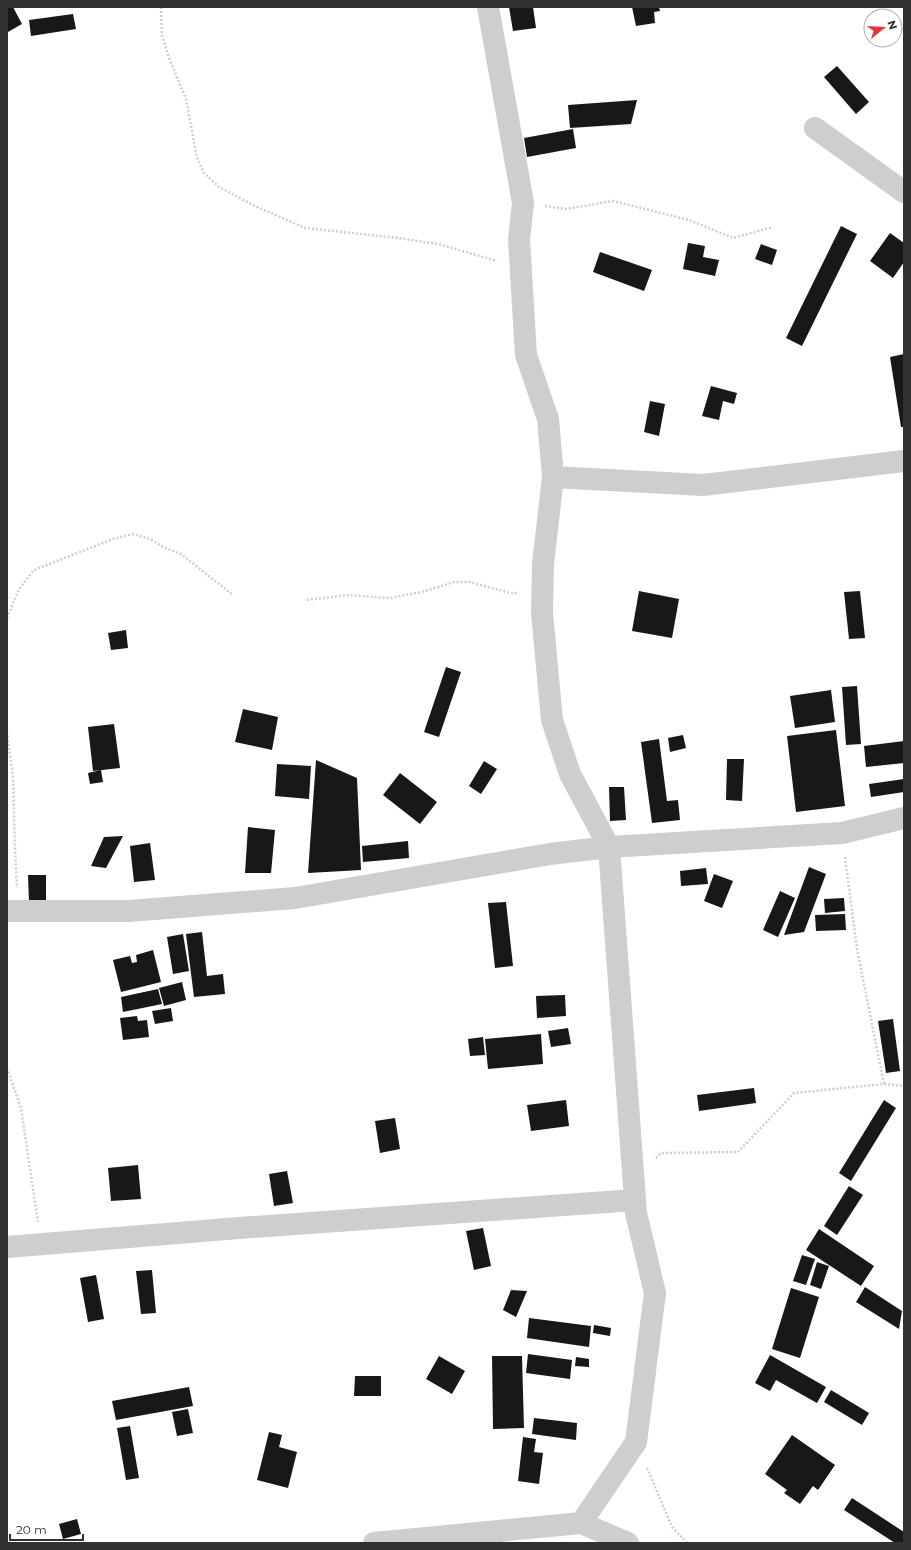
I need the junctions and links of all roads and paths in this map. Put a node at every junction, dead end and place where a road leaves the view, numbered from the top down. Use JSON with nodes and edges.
{"nodes":[{"id":1,"x":161,"y":7,"type":"edge"},
{"id":2,"x":488,"y":7,"type":"edge"},
{"id":3,"x":814,"y":128,"type":"dead end"},
{"id":4,"x":904,"y":192,"type":"edge"},
{"id":5,"x":523,"y":203,"type":"junction"},
{"id":6,"x":773,"y":227,"type":"dead end"},
{"id":7,"x":520,"y":268,"type":"junction"},
{"id":8,"x":904,"y":460,"type":"edge"},
{"id":9,"x":553,"y":477,"type":"junction"},
{"id":10,"x":543,"y":587,"type":"junction"},
{"id":11,"x":233,"y":595,"type":"dead end"},
{"id":12,"x":307,"y":600,"type":"dead end"},
{"id":13,"x":7,"y":618,"type":"edge"},
{"id":14,"x":7,"y":732,"type":"edge"},
{"id":15,"x":904,"y":818,"type":"edge"},
{"id":16,"x":842,"y":833,"type":"junction"},
{"id":17,"x":609,"y":847,"type":"junction"},
{"id":18,"x":10,"y":902,"type":"edge"},
{"id":19,"x":7,"y":1068,"type":"edge"},
{"id":20,"x":884,"y":1084,"type":"junction"},
{"id":21,"x":904,"y":1086,"type":"edge"},
{"id":22,"x":633,"y":1178,"type":"junction"},
{"id":23,"x":635,"y":1200,"type":"junction"},
{"id":24,"x":42,"y":1244,"type":"junction"},
{"id":25,"x":7,"y":1247,"type":"edge"},
{"id":26,"x":636,"y":1442,"type":"junction"},
{"id":27,"x":581,"y":1524,"type":"junction"},
{"id":28,"x":374,"y":1543,"type":"edge"},
{"id":29,"x":628,"y":1543,"type":"edge"},
{"id":30,"x":687,"y":1543,"type":"edge"}],
"edges":[{"from":1,"to":7,"type":"path"},
{"from":2,"to":5,"type":"street"},
{"from":3,"to":4,"type":"street"},
{"from":5,"to":6,"type":"path"},
{"from":5,"to":7,"type":"street"},
{"from":7,"to":9,"type":"street"},
{"from":8,"to":9,"type":"street"},
{"from":9,"to":10,"type":"street"},
{"from":10,"to":12,"type":"path"},
{"from":10,"to":17,"type":"street"},
{"from":11,"to":13,"type":"path"},
{"from":14,"to":18,"type":"path"},
{"from":15,"to":16,"type":"street"},
{"from":16,"to":17,"type":"street"},
{"from":16,"to":20,"type":"path"},
{"from":17,"to":18,"type":"street"},
{"from":17,"to":22,"type":"street"},
{"from":19,"to":24,"type":"path"},
{"from":20,"to":21,"type":"path"},
{"from":20,"to":22,"type":"path"},
{"from":22,"to":23,"type":"street"},
{"from":23,"to":24,"type":"street"},
{"from":23,"to":26,"type":"street"},
{"from":24,"to":25,"type":"street"},
{"from":26,"to":27,"type":"street"},
{"from":26,"to":30,"type":"path"},
{"from":27,"to":28,"type":"street"},
{"from":27,"to":29,"type":"street"}]}
